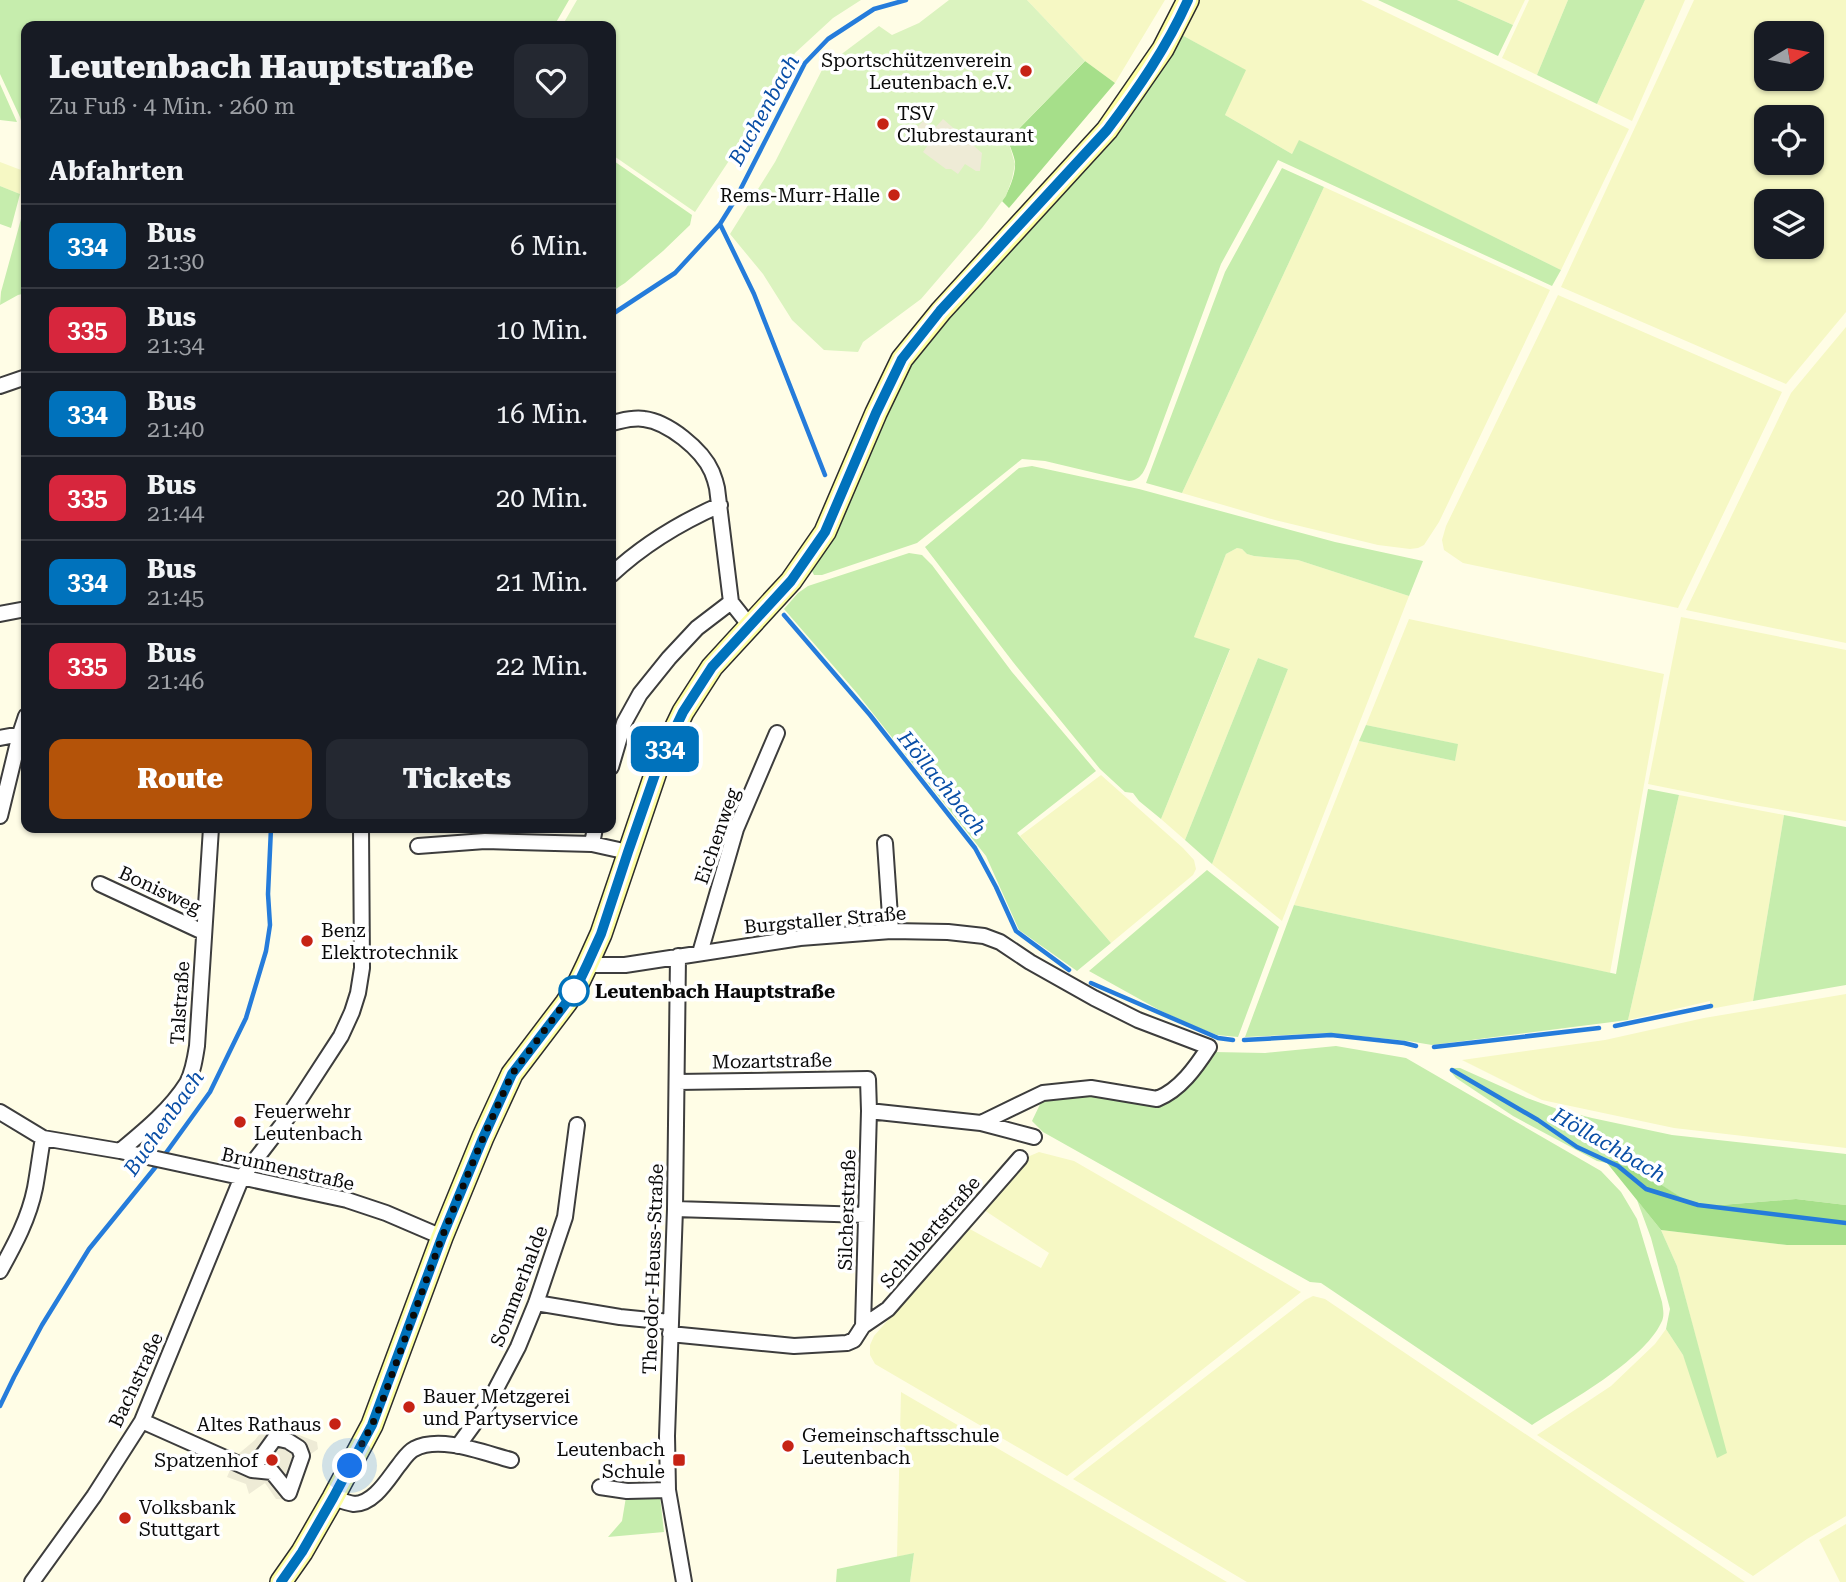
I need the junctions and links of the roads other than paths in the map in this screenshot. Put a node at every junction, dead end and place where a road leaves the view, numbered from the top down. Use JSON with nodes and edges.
{"nodes":[{"id":1,"x":1188,"y":0,"type":"edge"},
{"id":2,"x":21,"y":379,"type":"edge"},
{"id":3,"x":0,"y":386,"type":"edge"},
{"id":4,"x":616,"y":422,"type":"edge"},
{"id":5,"x":720,"y":505,"type":"junction"},
{"id":6,"x":616,"y":571,"type":"edge"},
{"id":7,"x":730,"y":601,"type":"junction"},
{"id":8,"x":21,"y":610,"type":"edge"},
{"id":9,"x":0,"y":614,"type":"edge"},
{"id":10,"x":750,"y":626,"type":"junction"},
{"id":11,"x":777,"y":733,"type":"dead end"},
{"id":12,"x":21,"y":734,"type":"edge"},
{"id":13,"x":0,"y":738,"type":"edge"},
{"id":14,"x":21,"y":741,"type":"edge"},
{"id":15,"x":616,"y":750,"type":"edge"},
{"id":16,"x":0,"y":816,"type":"edge"},
{"id":17,"x":211,"y":833,"type":"edge"},
{"id":18,"x":361,"y":833,"type":"edge"},
{"id":19,"x":595,"y":833,"type":"edge"},
{"id":20,"x":485,"y":834,"type":"edge"},
{"id":21,"x":885,"y":843,"type":"dead end"},
{"id":22,"x":592,"y":844,"type":"junction"},
{"id":23,"x":418,"y":846,"type":"dead end"},
{"id":24,"x":628,"y":852,"type":"junction"},
{"id":25,"x":100,"y":884,"type":"dead end"},
{"id":26,"x":891,"y":930,"type":"junction"},
{"id":27,"x":204,"y":932,"type":"junction"},
{"id":28,"x":700,"y":953,"type":"junction"},
{"id":29,"x":678,"y":956,"type":"junction"},
{"id":30,"x":587,"y":965,"type":"junction"},
{"id":31,"x":868,"y":1079,"type":"joint"},
{"id":32,"x":677,"y":1082,"type":"junction"},
{"id":33,"x":869,"y":1111,"type":"junction"},
{"id":34,"x":0,"y":1112,"type":"edge"},
{"id":35,"x":981,"y":1123,"type":"junction"},
{"id":36,"x":577,"y":1125,"type":"dead end"},
{"id":37,"x":1034,"y":1137,"type":"dead end"},
{"id":38,"x":43,"y":1138,"type":"junction"},
{"id":39,"x":120,"y":1151,"type":"junction"},
{"id":40,"x":1020,"y":1158,"type":"dead end"},
{"id":41,"x":242,"y":1177,"type":"junction"},
{"id":42,"x":675,"y":1209,"type":"junction"},
{"id":43,"x":866,"y":1214,"type":"junction"},
{"id":44,"x":442,"y":1237,"type":"junction"},
{"id":45,"x":0,"y":1270,"type":"edge"},
{"id":46,"x":536,"y":1303,"type":"junction"},
{"id":47,"x":863,"y":1326,"type":"junction"},
{"id":48,"x":670,"y":1328,"type":"junction"},
{"id":49,"x":142,"y":1421,"type":"junction"},
{"id":50,"x":458,"y":1446,"type":"junction"},
{"id":51,"x":511,"y":1460,"type":"dead end"},
{"id":52,"x":252,"y":1470,"type":"dead end"},
{"id":53,"x":600,"y":1487,"type":"dead end"},
{"id":54,"x":668,"y":1490,"type":"junction"},
{"id":55,"x":333,"y":1498,"type":"junction"},
{"id":56,"x":32,"y":1582,"type":"edge"},
{"id":57,"x":281,"y":1582,"type":"edge"},
{"id":58,"x":684,"y":1582,"type":"edge"}],
"edges":[{"from":1,"to":10,"type":"street"},
{"from":2,"to":3,"type":"street"},
{"from":4,"to":5,"type":"street"},
{"from":5,"to":6,"type":"street"},
{"from":5,"to":7,"type":"street"},
{"from":7,"to":10,"type":"street"},
{"from":7,"to":15,"type":"street"},
{"from":8,"to":9,"type":"street"},
{"from":10,"to":24,"type":"street"},
{"from":11,"to":28,"type":"street","name":"Eichenweg"},
{"from":12,"to":13,"type":"street"},
{"from":14,"to":16,"type":"street"},
{"from":17,"to":27,"type":"street","name":"Talstraße"},
{"from":18,"to":41,"type":"street","name":"Bachstraße"},
{"from":19,"to":22,"type":"street"},
{"from":20,"to":22,"type":"street"},
{"from":20,"to":23,"type":"street"},
{"from":21,"to":26,"type":"street"},
{"from":22,"to":24,"type":"street"},
{"from":24,"to":30,"type":"street"},
{"from":25,"to":27,"type":"street","name":"Bonisweg"},
{"from":26,"to":28,"type":"street","name":"Burgstaller Straße"},
{"from":26,"to":35,"type":"street","name":"Burgstaller Straße"},
{"from":27,"to":39,"type":"street","name":"Talstraße"},
{"from":28,"to":29,"type":"street","name":"Burgstaller Straße"},
{"from":29,"to":30,"type":"street","name":"Burgstaller Straße"},
{"from":29,"to":32,"type":"street","name":"Theodor-Heuss-Straße"},
{"from":30,"to":44,"type":"street"},
{"from":31,"to":32,"type":"street","name":"Mozartstraße"},
{"from":31,"to":33,"type":"street","name":"Silcherstraße"},
{"from":32,"to":42,"type":"street","name":"Theodor-Heuss-Straße"},
{"from":33,"to":35,"type":"street"},
{"from":33,"to":43,"type":"street","name":"Silcherstraße"},
{"from":34,"to":38,"type":"street"},
{"from":35,"to":37,"type":"street"},
{"from":36,"to":46,"type":"street","name":"Sommerhalde"},
{"from":38,"to":39,"type":"street","name":"Brunnenstraße"},
{"from":38,"to":45,"type":"street"},
{"from":39,"to":41,"type":"street","name":"Brunnenstraße"},
{"from":40,"to":47,"type":"street","name":"Schubertstraße"},
{"from":41,"to":44,"type":"street","name":"Brunnenstraße"},
{"from":41,"to":49,"type":"street","name":"Bachstraße"},
{"from":42,"to":43,"type":"street"},
{"from":42,"to":48,"type":"street","name":"Theodor-Heuss-Straße"},
{"from":43,"to":47,"type":"street","name":"Silcherstraße"},
{"from":44,"to":55,"type":"street"},
{"from":46,"to":48,"type":"street"},
{"from":46,"to":50,"type":"street","name":"Sommerhalde"},
{"from":47,"to":48,"type":"street","name":"Silcherstraße"},
{"from":48,"to":54,"type":"street","name":"Theodor-Heuss-Straße"},
{"from":49,"to":52,"type":"street"},
{"from":49,"to":56,"type":"street","name":"Bachstraße"},
{"from":50,"to":51,"type":"street"},
{"from":50,"to":55,"type":"street"},
{"from":53,"to":54,"type":"street"},
{"from":54,"to":58,"type":"street","name":"Theodor-Heuss-Straße"},
{"from":55,"to":57,"type":"street"}]}
